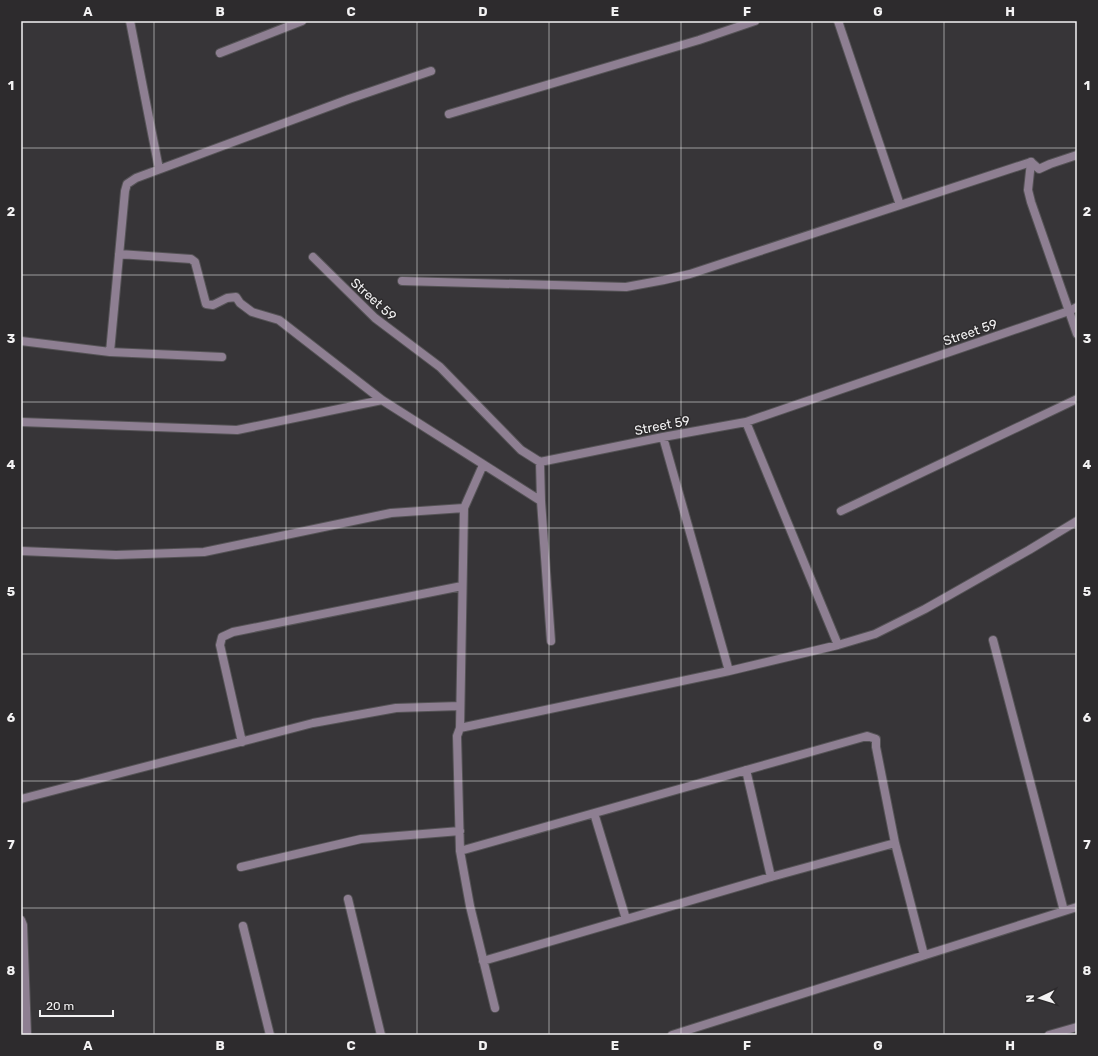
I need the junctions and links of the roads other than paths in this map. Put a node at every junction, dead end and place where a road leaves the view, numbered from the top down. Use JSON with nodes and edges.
{"nodes":[{"id":1,"x":130,"y":21,"type":"edge"},
{"id":2,"x":302,"y":21,"type":"edge"},
{"id":3,"x":755,"y":21,"type":"edge"},
{"id":4,"x":838,"y":21,"type":"edge"},
{"id":5,"x":220,"y":53,"type":"dead end"},
{"id":6,"x":431,"y":72,"type":"dead end"},
{"id":7,"x":449,"y":114,"type":"dead end"},
{"id":8,"x":1077,"y":155,"type":"edge"},
{"id":9,"x":1031,"y":162,"type":"junction"},
{"id":10,"x":159,"y":169,"type":"junction"},
{"id":11,"x":900,"y":206,"type":"junction"},
{"id":12,"x":119,"y":254,"type":"junction"},
{"id":13,"x":313,"y":257,"type":"dead end"},
{"id":14,"x":402,"y":281,"type":"dead end"},
{"id":15,"x":1077,"y":307,"type":"edge"},
{"id":16,"x":1069,"y":311,"type":"junction"},
{"id":17,"x":1077,"y":334,"type":"edge"},
{"id":18,"x":21,"y":340,"type":"edge"},
{"id":19,"x":110,"y":352,"type":"junction"},
{"id":20,"x":222,"y":358,"type":"dead end"},
{"id":21,"x":1077,"y":399,"type":"edge"},
{"id":22,"x":382,"y":400,"type":"junction"},
{"id":23,"x":21,"y":422,"type":"edge"},
{"id":24,"x":746,"y":422,"type":"junction"},
{"id":25,"x":663,"y":437,"type":"junction"},
{"id":26,"x":540,"y":462,"type":"junction"},
{"id":27,"x":483,"y":465,"type":"junction"},
{"id":28,"x":541,"y":501,"type":"junction"},
{"id":29,"x":464,"y":508,"type":"junction"},
{"id":30,"x":840,"y":510,"type":"dead end"},
{"id":31,"x":1077,"y":521,"type":"edge"},
{"id":32,"x":21,"y":551,"type":"edge"},
{"id":33,"x":462,"y":586,"type":"junction"},
{"id":34,"x":993,"y":640,"type":"dead end"},
{"id":35,"x":551,"y":642,"type":"dead end"},
{"id":36,"x":838,"y":644,"type":"junction"},
{"id":37,"x":729,"y":671,"type":"junction"},
{"id":38,"x":460,"y":706,"type":"junction"},
{"id":39,"x":460,"y":728,"type":"junction"},
{"id":40,"x":242,"y":742,"type":"junction"},
{"id":41,"x":746,"y":770,"type":"junction"},
{"id":42,"x":21,"y":798,"type":"edge"},
{"id":43,"x":594,"y":813,"type":"junction"},
{"id":44,"x":460,"y":831,"type":"junction"},
{"id":45,"x":895,"y":843,"type":"junction"},
{"id":46,"x":460,"y":851,"type":"junction"},
{"id":47,"x":241,"y":867,"type":"dead end"},
{"id":48,"x":771,"y":877,"type":"junction"},
{"id":49,"x":348,"y":898,"type":"dead end"},
{"id":50,"x":1077,"y":907,"type":"edge"},
{"id":51,"x":1064,"y":911,"type":"junction"},
{"id":52,"x":626,"y":919,"type":"junction"},
{"id":53,"x":21,"y":920,"type":"edge"},
{"id":54,"x":243,"y":926,"type":"dead end"},
{"id":55,"x":924,"y":955,"type":"junction"},
{"id":56,"x":483,"y":961,"type":"junction"},
{"id":57,"x":495,"y":1008,"type":"dead end"},
{"id":58,"x":1077,"y":1027,"type":"edge"},
{"id":59,"x":27,"y":1035,"type":"edge"},
{"id":60,"x":270,"y":1035,"type":"edge"},
{"id":61,"x":381,"y":1035,"type":"edge"},
{"id":62,"x":672,"y":1035,"type":"edge"},
{"id":63,"x":1049,"y":1035,"type":"edge"}],
"edges":[{"from":1,"to":10,"type":"street"},
{"from":2,"to":5,"type":"street"},
{"from":3,"to":7,"type":"street"},
{"from":4,"to":11,"type":"street"},
{"from":6,"to":10,"type":"street"},
{"from":8,"to":9,"type":"street"},
{"from":9,"to":11,"type":"street"},
{"from":9,"to":16,"type":"street"},
{"from":10,"to":12,"type":"street"},
{"from":11,"to":14,"type":"street"},
{"from":12,"to":19,"type":"street"},
{"from":12,"to":22,"type":"street"},
{"from":13,"to":26,"type":"street","name":"Street 59"},
{"from":15,"to":16,"type":"street","name":"Street 59"},
{"from":16,"to":17,"type":"street"},
{"from":16,"to":24,"type":"street","name":"Street 59"},
{"from":18,"to":19,"type":"street"},
{"from":19,"to":20,"type":"street"},
{"from":21,"to":30,"type":"street"},
{"from":22,"to":23,"type":"street"},
{"from":22,"to":27,"type":"street"},
{"from":24,"to":25,"type":"street","name":"Street 59"},
{"from":24,"to":36,"type":"street"},
{"from":25,"to":26,"type":"street","name":"Street 59"},
{"from":25,"to":37,"type":"street"},
{"from":26,"to":28,"type":"street"},
{"from":27,"to":28,"type":"street"},
{"from":27,"to":29,"type":"street"},
{"from":28,"to":35,"type":"street"},
{"from":29,"to":32,"type":"street"},
{"from":29,"to":33,"type":"street"},
{"from":31,"to":36,"type":"street"},
{"from":33,"to":38,"type":"street"},
{"from":33,"to":40,"type":"street"},
{"from":34,"to":51,"type":"street"},
{"from":36,"to":37,"type":"street"},
{"from":37,"to":39,"type":"street"},
{"from":38,"to":39,"type":"street"},
{"from":38,"to":40,"type":"street"},
{"from":39,"to":44,"type":"street"},
{"from":40,"to":42,"type":"street"},
{"from":41,"to":43,"type":"street"},
{"from":41,"to":45,"type":"street"},
{"from":41,"to":48,"type":"street"},
{"from":43,"to":46,"type":"street"},
{"from":43,"to":52,"type":"street"},
{"from":44,"to":46,"type":"street"},
{"from":44,"to":47,"type":"street"},
{"from":45,"to":48,"type":"street"},
{"from":45,"to":55,"type":"street"},
{"from":46,"to":56,"type":"street"},
{"from":48,"to":52,"type":"street"},
{"from":49,"to":61,"type":"street"},
{"from":50,"to":51,"type":"street"},
{"from":51,"to":55,"type":"street"},
{"from":52,"to":56,"type":"street"},
{"from":53,"to":59,"type":"street"},
{"from":54,"to":60,"type":"street"},
{"from":55,"to":62,"type":"street"},
{"from":56,"to":57,"type":"street"},
{"from":58,"to":63,"type":"street"}]}
